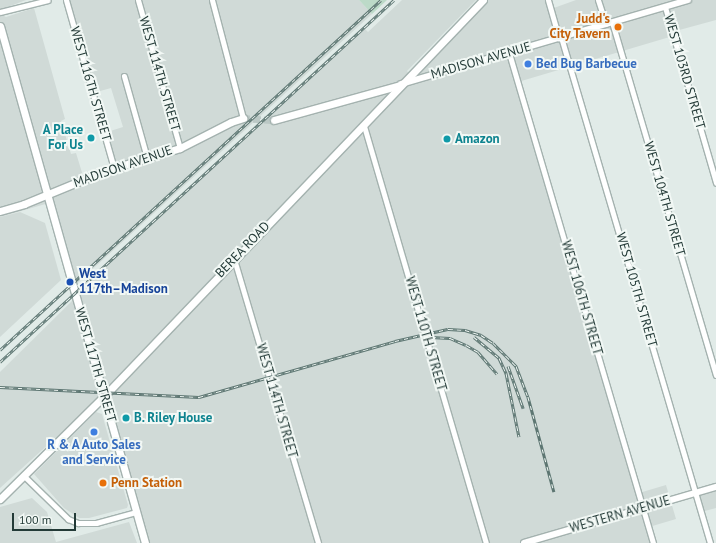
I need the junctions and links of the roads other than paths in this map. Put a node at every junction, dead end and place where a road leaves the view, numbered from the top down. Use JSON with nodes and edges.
{"nodes":[{"id":1,"x":48,"y":0,"type":"edge"},
{"id":2,"x":66,"y":0,"type":"edge"},
{"id":3,"x":138,"y":0,"type":"edge"},
{"id":4,"x":212,"y":0,"type":"edge"},
{"id":5,"x":483,"y":0,"type":"edge"},
{"id":6,"x":548,"y":0,"type":"edge"},
{"id":7,"x":598,"y":0,"type":"edge"},
{"id":8,"x":688,"y":0,"type":"edge"},
{"id":9,"x":665,"y":7,"type":"junction"},
{"id":10,"x":0,"y":12,"type":"edge"},
{"id":11,"x":609,"y":23,"type":"junction"},
{"id":12,"x":0,"y":26,"type":"edge"},
{"id":13,"x":560,"y":37,"type":"junction"},
{"id":14,"x":510,"y":53,"type":"junction"},
{"id":15,"x":124,"y":76,"type":"dead end"},
{"id":16,"x":400,"y":85,"type":"junction"},
{"id":17,"x":243,"y":118,"type":"joint"},
{"id":18,"x":274,"y":120,"type":"tunnel mouth"},
{"id":19,"x":364,"y":126,"type":"junction"},
{"id":20,"x":180,"y":148,"type":"junction"},
{"id":21,"x":147,"y":158,"type":"junction"},
{"id":22,"x":114,"y":168,"type":"junction"},
{"id":23,"x":716,"y":183,"type":"edge"},
{"id":24,"x":47,"y":194,"type":"junction"},
{"id":25,"x":0,"y":211,"type":"edge"},
{"id":26,"x":234,"y":259,"type":"junction"},
{"id":27,"x":716,"y":375,"type":"edge"},
{"id":28,"x":104,"y":396,"type":"junction"},
{"id":29,"x":24,"y":476,"type":"junction"},
{"id":30,"x":716,"y":487,"type":"edge"},
{"id":31,"x":696,"y":493,"type":"junction"},
{"id":32,"x":0,"y":499,"type":"edge"},
{"id":33,"x":644,"y":508,"type":"junction"},
{"id":34,"x":136,"y":512,"type":"junction"},
{"id":35,"x":145,"y":543,"type":"edge"},
{"id":36,"x":318,"y":543,"type":"edge"},
{"id":37,"x":486,"y":543,"type":"edge"},
{"id":38,"x":524,"y":543,"type":"edge"},
{"id":39,"x":653,"y":543,"type":"edge"},
{"id":40,"x":710,"y":543,"type":"edge"}],
"edges":[{"from":1,"to":10,"type":"street"},
{"from":2,"to":22,"type":"street","name":"WEST 116TH STREET"},
{"from":3,"to":20,"type":"street","name":"WEST 114TH STREET"},
{"from":4,"to":17,"type":"street"},
{"from":5,"to":16,"type":"main road","name":"BEREA ROAD"},
{"from":6,"to":13,"type":"street","name":"WEST 105TH STREET"},
{"from":7,"to":11,"type":"street","name":"WEST 104TH STREET"},
{"from":8,"to":9,"type":"street","name":"MADISON AVENUE"},
{"from":9,"to":11,"type":"street","name":"MADISON AVENUE"},
{"from":9,"to":23,"type":"street","name":"WEST 103RD STREET"},
{"from":11,"to":13,"type":"street","name":"MADISON AVENUE"},
{"from":11,"to":27,"type":"street","name":"WEST 104TH STREET"},
{"from":12,"to":24,"type":"main road","name":"WEST 117TH STREET"},
{"from":13,"to":14,"type":"street","name":"MADISON AVENUE"},
{"from":13,"to":31,"type":"street","name":"WEST 105TH STREET"},
{"from":14,"to":16,"type":"street","name":"MADISON AVENUE"},
{"from":14,"to":33,"type":"street","name":"WEST 106TH STREET"},
{"from":15,"to":21,"type":"street"},
{"from":16,"to":18,"type":"main road","name":"MADISON AVENUE"},
{"from":16,"to":19,"type":"main road","name":"BEREA ROAD"},
{"from":17,"to":20,"type":"main road","name":"MADISON AVENUE"},
{"from":19,"to":26,"type":"main road","name":"BEREA ROAD"},
{"from":19,"to":37,"type":"street","name":"WEST 110TH STREET"},
{"from":20,"to":21,"type":"main road","name":"MADISON AVENUE"},
{"from":21,"to":22,"type":"main road","name":"MADISON AVENUE"},
{"from":22,"to":24,"type":"main road","name":"MADISON AVENUE"},
{"from":24,"to":25,"type":"main road","name":"MADISON AVENUE"},
{"from":24,"to":28,"type":"main road","name":"WEST 117TH STREET"},
{"from":26,"to":28,"type":"main road","name":"BEREA ROAD"},
{"from":26,"to":36,"type":"street","name":"WEST 114TH STREET"},
{"from":28,"to":29,"type":"main road","name":"BEREA ROAD"},
{"from":28,"to":34,"type":"main road","name":"WEST 117TH STREET"},
{"from":29,"to":32,"type":"main road","name":"BEREA ROAD"},
{"from":29,"to":34,"type":"street"},
{"from":30,"to":31,"type":"street","name":"WESTERN AVENUE"},
{"from":31,"to":33,"type":"street","name":"WESTERN AVENUE"},
{"from":31,"to":40,"type":"street","name":"WEST 105TH STREET"},
{"from":33,"to":38,"type":"street","name":"WESTERN AVENUE"},
{"from":33,"to":39,"type":"street","name":"WEST 106TH STREET"},
{"from":34,"to":35,"type":"main road","name":"WEST 117TH STREET"}]}
